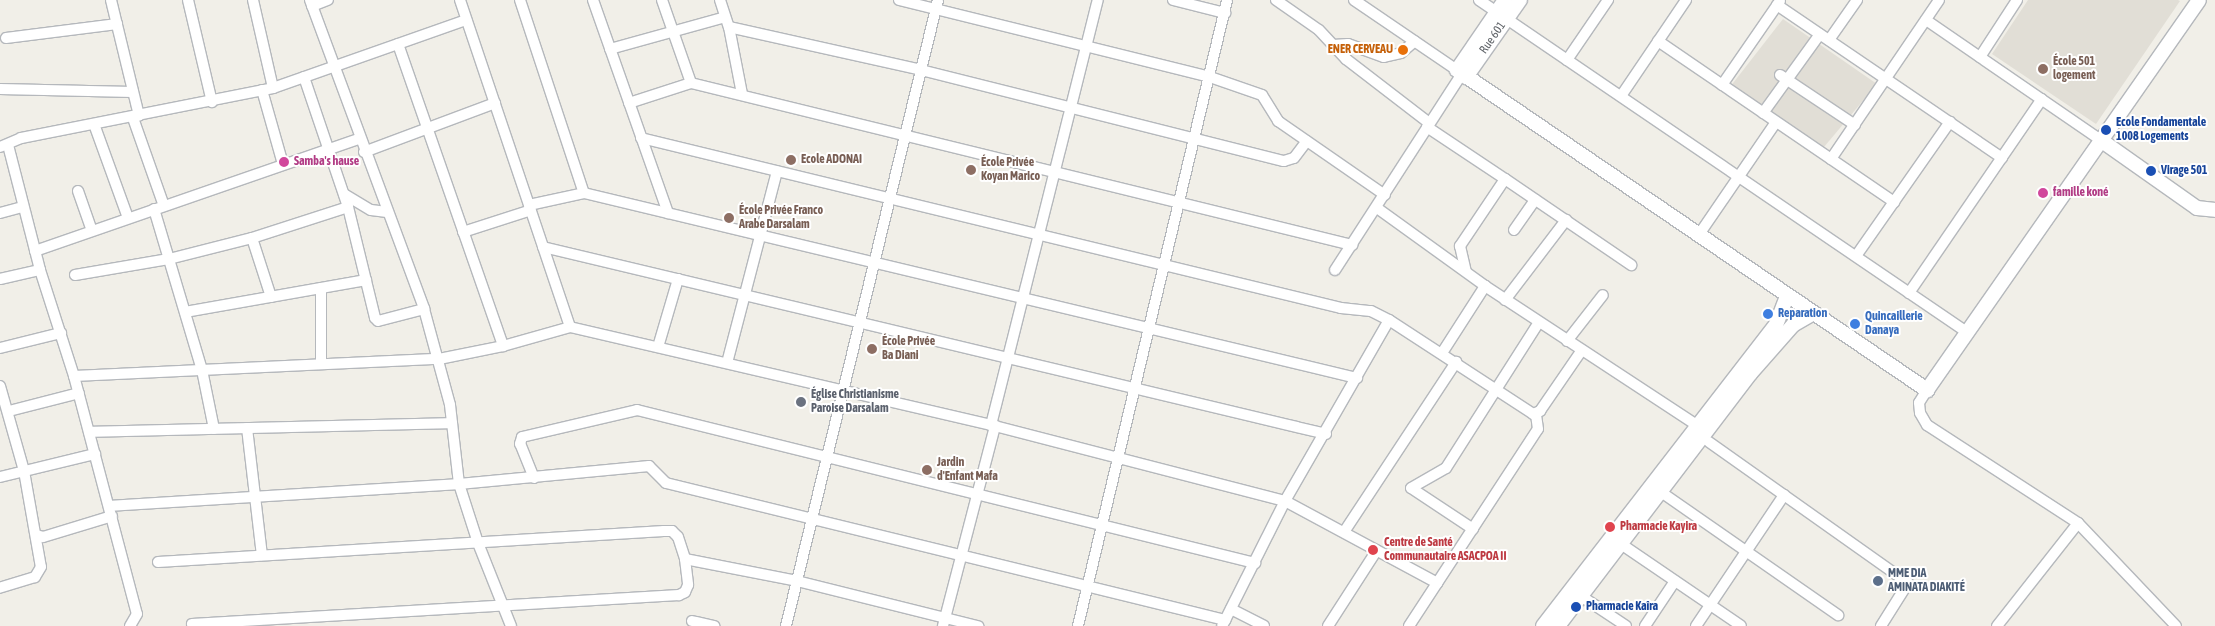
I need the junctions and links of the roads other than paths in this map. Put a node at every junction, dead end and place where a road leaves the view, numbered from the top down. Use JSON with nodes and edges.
{"nodes":[{"id":1,"x":111,"y":0,"type":"edge"},
{"id":2,"x":188,"y":0,"type":"edge"},
{"id":3,"x":253,"y":0,"type":"edge"},
{"id":4,"x":328,"y":0,"type":"edge"},
{"id":5,"x":460,"y":0,"type":"edge"},
{"id":6,"x":520,"y":0,"type":"edge"},
{"id":7,"x":593,"y":0,"type":"edge"},
{"id":8,"x":662,"y":0,"type":"edge"},
{"id":9,"x":720,"y":0,"type":"edge"},
{"id":10,"x":899,"y":0,"type":"edge"},
{"id":11,"x":1098,"y":0,"type":"edge"},
{"id":12,"x":1173,"y":0,"type":"edge"},
{"id":13,"x":1227,"y":0,"type":"edge"},
{"id":14,"x":1276,"y":0,"type":"edge"},
{"id":15,"x":1354,"y":0,"type":"edge"},
{"id":16,"x":1479,"y":0,"type":"edge"},
{"id":17,"x":1505,"y":0,"type":"edge"},
{"id":18,"x":1520,"y":0,"type":"edge"},
{"id":19,"x":1608,"y":0,"type":"edge"},
{"id":20,"x":1686,"y":0,"type":"edge"},
{"id":21,"x":1857,"y":0,"type":"edge"},
{"id":22,"x":1939,"y":0,"type":"edge"},
{"id":23,"x":2017,"y":0,"type":"edge"},
{"id":24,"x":2200,"y":0,"type":"edge"},
{"id":25,"x":311,"y":3,"type":"edge"},
{"id":26,"x":1779,"y":3,"type":"edge"},
{"id":27,"x":937,"y":4,"type":"edge"},
{"id":28,"x":1225,"y":13,"type":"junction"},
{"id":29,"x":1502,"y":15,"type":"junction"},
{"id":30,"x":466,"y":20,"type":"junction"},
{"id":31,"x":1926,"y":20,"type":"junction"},
{"id":32,"x":727,"y":22,"type":"junction"},
{"id":33,"x":117,"y":24,"type":"junction"},
{"id":34,"x":673,"y":30,"type":"junction"},
{"id":35,"x":1820,"y":34,"type":"junction"},
{"id":36,"x":6,"y":38,"type":"dead end"},
{"id":37,"x":1829,"y":40,"type":"junction"},
{"id":38,"x":1415,"y":41,"type":"junction"},
{"id":39,"x":1658,"y":41,"type":"junction"},
{"id":40,"x":398,"y":44,"type":"junction"},
{"id":41,"x":1333,"y":44,"type":"junction"},
{"id":42,"x":1086,"y":46,"type":"junction"},
{"id":43,"x":610,"y":49,"type":"junction"},
{"id":44,"x":1980,"y":57,"type":"junction"},
{"id":45,"x":1567,"y":60,"type":"junction"},
{"id":46,"x":333,"y":66,"type":"junction"},
{"id":47,"x":921,"y":70,"type":"junction"},
{"id":48,"x":1462,"y":73,"type":"junction"},
{"id":49,"x":304,"y":77,"type":"junction"},
{"id":50,"x":1210,"y":77,"type":"junction"},
{"id":51,"x":1784,"y":78,"type":"junction"},
{"id":52,"x":1887,"y":80,"type":"junction"},
{"id":53,"x":691,"y":83,"type":"junction"},
{"id":54,"x":1722,"y":85,"type":"junction"},
{"id":55,"x":273,"y":88,"type":"junction"},
{"id":56,"x":0,"y":89,"type":"edge"},
{"id":57,"x":262,"y":90,"type":"junction"},
{"id":58,"x":133,"y":92,"type":"junction"},
{"id":59,"x":742,"y":94,"type":"junction"},
{"id":60,"x":1621,"y":96,"type":"junction"},
{"id":61,"x":2042,"y":99,"type":"junction"},
{"id":62,"x":212,"y":102,"type":"junction"},
{"id":63,"x":495,"y":103,"type":"junction"},
{"id":64,"x":629,"y":103,"type":"junction"},
{"id":65,"x":1071,"y":107,"type":"junction"},
{"id":66,"x":1763,"y":113,"type":"junction"},
{"id":67,"x":136,"y":117,"type":"junction"},
{"id":68,"x":1776,"y":122,"type":"junction"},
{"id":69,"x":1950,"y":122,"type":"junction"},
{"id":70,"x":94,"y":124,"type":"junction"},
{"id":71,"x":1428,"y":125,"type":"junction"},
{"id":72,"x":1855,"y":125,"type":"junction"},
{"id":73,"x":427,"y":128,"type":"junction"},
{"id":74,"x":905,"y":136,"type":"junction"},
{"id":75,"x":641,"y":138,"type":"junction"},
{"id":76,"x":1195,"y":138,"type":"junction"},
{"id":77,"x":359,"y":139,"type":"junction"},
{"id":78,"x":1307,"y":141,"type":"junction"},
{"id":79,"x":2102,"y":141,"type":"junction"},
{"id":80,"x":4,"y":146,"type":"edge"},
{"id":81,"x":327,"y":150,"type":"junction"},
{"id":82,"x":364,"y":152,"type":"junction"},
{"id":83,"x":2002,"y":158,"type":"junction"},
{"id":84,"x":1831,"y":159,"type":"junction"},
{"id":85,"x":283,"y":164,"type":"junction"},
{"id":86,"x":777,"y":171,"type":"junction"},
{"id":87,"x":1054,"y":172,"type":"junction"},
{"id":88,"x":1738,"y":176,"type":"junction"},
{"id":89,"x":1505,"y":179,"type":"junction"},
{"id":90,"x":78,"y":191,"type":"dead end"},
{"id":91,"x":584,"y":193,"type":"junction"},
{"id":92,"x":344,"y":194,"type":"junction"},
{"id":93,"x":1385,"y":195,"type":"junction"},
{"id":94,"x":890,"y":199,"type":"junction"},
{"id":95,"x":1535,"y":200,"type":"junction"},
{"id":96,"x":1894,"y":202,"type":"junction"},
{"id":97,"x":1180,"y":203,"type":"junction"},
{"id":98,"x":24,"y":207,"type":"junction"},
{"id":99,"x":348,"y":207,"type":"junction"},
{"id":100,"x":530,"y":207,"type":"junction"},
{"id":101,"x":159,"y":208,"type":"junction"},
{"id":102,"x":1377,"y":208,"type":"junction"},
{"id":103,"x":2215,"y":210,"type":"edge"},
{"id":104,"x":387,"y":212,"type":"junction"},
{"id":105,"x":0,"y":213,"type":"edge"},
{"id":106,"x":668,"y":213,"type":"junction"},
{"id":107,"x":128,"y":218,"type":"junction"},
{"id":108,"x":1566,"y":220,"type":"junction"},
{"id":109,"x":1514,"y":230,"type":"dead end"},
{"id":110,"x":92,"y":231,"type":"junction"},
{"id":111,"x":463,"y":232,"type":"junction"},
{"id":112,"x":761,"y":234,"type":"junction"},
{"id":113,"x":1038,"y":235,"type":"junction"},
{"id":114,"x":1698,"y":236,"type":"junction"},
{"id":115,"x":252,"y":238,"type":"junction"},
{"id":116,"x":1352,"y":245,"type":"junction"},
{"id":117,"x":544,"y":247,"type":"junction"},
{"id":118,"x":35,"y":251,"type":"junction"},
{"id":119,"x":1856,"y":256,"type":"junction"},
{"id":120,"x":169,"y":259,"type":"junction"},
{"id":121,"x":875,"y":262,"type":"junction"},
{"id":122,"x":1631,"y":265,"type":"dead end"},
{"id":123,"x":1165,"y":266,"type":"junction"},
{"id":124,"x":40,"y":270,"type":"junction"},
{"id":125,"x":1335,"y":270,"type":"dead end"},
{"id":126,"x":1466,"y":272,"type":"junction"},
{"id":127,"x":74,"y":275,"type":"dead end"},
{"id":128,"x":0,"y":279,"type":"edge"},
{"id":129,"x":678,"y":279,"type":"junction"},
{"id":130,"x":366,"y":280,"type":"junction"},
{"id":131,"x":1485,"y":286,"type":"junction"},
{"id":132,"x":321,"y":288,"type":"junction"},
{"id":133,"x":1909,"y":293,"type":"junction"},
{"id":134,"x":745,"y":295,"type":"junction"},
{"id":135,"x":1603,"y":295,"type":"dead end"},
{"id":136,"x":1787,"y":296,"type":"junction"},
{"id":137,"x":271,"y":297,"type":"junction"},
{"id":138,"x":1022,"y":298,"type":"junction"},
{"id":139,"x":1505,"y":300,"type":"junction"},
{"id":140,"x":424,"y":309,"type":"junction"},
{"id":141,"x":185,"y":312,"type":"junction"},
{"id":142,"x":1814,"y":313,"type":"junction"},
{"id":143,"x":1389,"y":320,"type":"junction"},
{"id":144,"x":1539,"y":322,"type":"junction"},
{"id":145,"x":860,"y":323,"type":"junction"},
{"id":146,"x":570,"y":327,"type":"junction"},
{"id":147,"x":1150,"y":328,"type":"junction"},
{"id":148,"x":60,"y":333,"type":"junction"},
{"id":149,"x":1968,"y":333,"type":"junction"},
{"id":150,"x":1566,"y":341,"type":"junction"},
{"id":151,"x":503,"y":346,"type":"junction"},
{"id":152,"x":658,"y":347,"type":"junction"},
{"id":153,"x":0,"y":348,"type":"edge"},
{"id":154,"x":1582,"y":350,"type":"junction"},
{"id":155,"x":1442,"y":353,"type":"junction"},
{"id":156,"x":1008,"y":358,"type":"junction"},
{"id":157,"x":439,"y":359,"type":"junction"},
{"id":158,"x":1456,"y":362,"type":"junction"},
{"id":159,"x":727,"y":363,"type":"junction"},
{"id":160,"x":321,"y":364,"type":"junction"},
{"id":161,"x":202,"y":370,"type":"junction"},
{"id":162,"x":74,"y":376,"type":"junction"},
{"id":163,"x":1357,"y":378,"type":"junction"},
{"id":164,"x":0,"y":386,"type":"edge"},
{"id":165,"x":1135,"y":388,"type":"junction"},
{"id":166,"x":1496,"y":389,"type":"junction"},
{"id":167,"x":844,"y":390,"type":"junction"},
{"id":168,"x":1927,"y":390,"type":"junction"},
{"id":169,"x":79,"y":393,"type":"junction"},
{"id":170,"x":9,"y":411,"type":"junction"},
{"id":171,"x":1536,"y":414,"type":"junction"},
{"id":172,"x":452,"y":423,"type":"junction"},
{"id":173,"x":993,"y":425,"type":"junction"},
{"id":174,"x":1698,"y":426,"type":"junction"},
{"id":175,"x":247,"y":428,"type":"junction"},
{"id":176,"x":214,"y":429,"type":"junction"},
{"id":177,"x":89,"y":432,"type":"junction"},
{"id":178,"x":1326,"y":434,"type":"junction"},
{"id":179,"x":1709,"y":442,"type":"dead end"},
{"id":180,"x":95,"y":454,"type":"junction"},
{"id":181,"x":827,"y":458,"type":"junction"},
{"id":182,"x":1118,"y":458,"type":"junction"},
{"id":183,"x":24,"y":471,"type":"junction"},
{"id":184,"x":0,"y":477,"type":"edge"},
{"id":185,"x":534,"y":478,"type":"junction"},
{"id":186,"x":459,"y":484,"type":"junction"},
{"id":187,"x":1661,"y":492,"type":"junction"},
{"id":188,"x":977,"y":494,"type":"junction"},
{"id":189,"x":1784,"y":494,"type":"junction"},
{"id":190,"x":254,"y":495,"type":"junction"},
{"id":191,"x":1285,"y":501,"type":"junction"},
{"id":192,"x":110,"y":511,"type":"junction"},
{"id":193,"x":812,"y":519,"type":"junction"},
{"id":194,"x":2078,"y":524,"type":"junction"},
{"id":195,"x":1102,"y":525,"type":"junction"},
{"id":196,"x":1473,"y":529,"type":"junction"},
{"id":197,"x":1344,"y":532,"type":"junction"},
{"id":198,"x":36,"y":535,"type":"junction"},
{"id":199,"x":478,"y":543,"type":"junction"},
{"id":200,"x":1621,"y":544,"type":"junction"},
{"id":201,"x":1377,"y":550,"type":"junction"},
{"id":202,"x":1746,"y":551,"type":"junction"},
{"id":203,"x":262,"y":555,"type":"junction"},
{"id":204,"x":961,"y":556,"type":"junction"},
{"id":205,"x":685,"y":559,"type":"junction"},
{"id":206,"x":158,"y":562,"type":"dead end"},
{"id":207,"x":1255,"y":563,"type":"junction"},
{"id":208,"x":797,"y":581,"type":"junction"},
{"id":209,"x":1675,"y":581,"type":"junction"},
{"id":210,"x":1438,"y":583,"type":"junction"},
{"id":211,"x":1088,"y":586,"type":"junction"},
{"id":212,"x":0,"y":588,"type":"edge"},
{"id":213,"x":1581,"y":596,"type":"junction"},
{"id":214,"x":503,"y":605,"type":"junction"},
{"id":215,"x":1710,"y":605,"type":"junction"},
{"id":216,"x":1231,"y":609,"type":"junction"},
{"id":217,"x":338,"y":615,"type":"junction"},
{"id":218,"x":1838,"y":616,"type":"dead end"},
{"id":219,"x":692,"y":621,"type":"dead end"},
{"id":220,"x":944,"y":622,"type":"edge"},
{"id":221,"x":1224,"y":623,"type":"edge"},
{"id":222,"x":192,"y":624,"type":"dead end"},
{"id":223,"x":2002,"y":624,"type":"edge"},
{"id":224,"x":133,"y":625,"type":"edge"},
{"id":225,"x":335,"y":626,"type":"edge"},
{"id":226,"x":511,"y":626,"type":"edge"},
{"id":227,"x":714,"y":626,"type":"edge"},
{"id":228,"x":786,"y":626,"type":"edge"},
{"id":229,"x":978,"y":626,"type":"edge"},
{"id":230,"x":1078,"y":626,"type":"edge"},
{"id":231,"x":1264,"y":626,"type":"edge"},
{"id":232,"x":1328,"y":626,"type":"edge"},
{"id":233,"x":1409,"y":626,"type":"edge"},
{"id":234,"x":1542,"y":626,"type":"edge"},
{"id":235,"x":1558,"y":626,"type":"edge"},
{"id":236,"x":1626,"y":626,"type":"edge"},
{"id":237,"x":1645,"y":626,"type":"edge"},
{"id":238,"x":1696,"y":626,"type":"edge"},
{"id":239,"x":1740,"y":626,"type":"edge"},
{"id":240,"x":1881,"y":626,"type":"edge"},
{"id":241,"x":2176,"y":626,"type":"edge"}],
"edges":[{"from":1,"to":33,"type":"street"},
{"from":2,"to":62,"type":"street"},
{"from":3,"to":55,"type":"street"},
{"from":4,"to":25,"type":"street"},
{"from":5,"to":30,"type":"street"},
{"from":6,"to":91,"type":"street"},
{"from":7,"to":43,"type":"street"},
{"from":8,"to":34,"type":"street"},
{"from":9,"to":32,"type":"street"},
{"from":10,"to":27,"type":"street"},
{"from":11,"to":42,"type":"street"},
{"from":12,"to":28,"type":"street"},
{"from":13,"to":28,"type":"street"},
{"from":14,"to":41,"type":"street"},
{"from":15,"to":38,"type":"street"},
{"from":16,"to":29,"type":"street"},
{"from":17,"to":29,"type":"street","name":"Rue 601"},
{"from":18,"to":29,"type":"street","name":"Rue 601"},
{"from":19,"to":45,"type":"street"},
{"from":20,"to":39,"type":"street"},
{"from":21,"to":37,"type":"street"},
{"from":22,"to":31,"type":"street"},
{"from":23,"to":44,"type":"street"},
{"from":24,"to":79,"type":"street"},
{"from":25,"to":46,"type":"street"},
{"from":26,"to":35,"type":"street"},
{"from":26,"to":54,"type":"street"},
{"from":27,"to":42,"type":"street"},
{"from":27,"to":47,"type":"street"},
{"from":28,"to":50,"type":"street"},
{"from":29,"to":45,"type":"street"},
{"from":29,"to":48,"type":"street","name":"Rue 601"},
{"from":30,"to":40,"type":"street"},
{"from":30,"to":63,"type":"street"},
{"from":31,"to":44,"type":"street"},
{"from":31,"to":52,"type":"street"},
{"from":32,"to":34,"type":"street"},
{"from":32,"to":47,"type":"street"},
{"from":32,"to":59,"type":"street"},
{"from":33,"to":36,"type":"street"},
{"from":33,"to":58,"type":"street"},
{"from":34,"to":43,"type":"street"},
{"from":34,"to":53,"type":"street"},
{"from":35,"to":37,"type":"street"},
{"from":35,"to":51,"type":"street"},
{"from":37,"to":52,"type":"street"},
{"from":38,"to":41,"type":"street"},
{"from":38,"to":48,"type":"street"},
{"from":39,"to":54,"type":"street"},
{"from":39,"to":60,"type":"street"},
{"from":40,"to":46,"type":"street"},
{"from":40,"to":73,"type":"street"},
{"from":41,"to":71,"type":"street"},
{"from":42,"to":50,"type":"street"},
{"from":42,"to":65,"type":"street"},
{"from":43,"to":64,"type":"street"},
{"from":44,"to":61,"type":"street"},
{"from":45,"to":60,"type":"street"},
{"from":46,"to":49,"type":"street"},
{"from":46,"to":77,"type":"street"},
{"from":47,"to":65,"type":"street"},
{"from":47,"to":74,"type":"street"},
{"from":48,"to":71,"type":"street"},
{"from":48,"to":114,"type":"street"},
{"from":49,"to":55,"type":"street"},
{"from":49,"to":81,"type":"street"},
{"from":50,"to":76,"type":"street"},
{"from":50,"to":78,"type":"street"},
{"from":51,"to":66,"type":"street"},
{"from":51,"to":72,"type":"street"},
{"from":52,"to":69,"type":"street"},
{"from":52,"to":72,"type":"street"},
{"from":53,"to":59,"type":"street"},
{"from":53,"to":64,"type":"street"},
{"from":54,"to":66,"type":"street"},
{"from":55,"to":57,"type":"street"},
{"from":56,"to":58,"type":"street"},
{"from":57,"to":62,"type":"street"},
{"from":57,"to":85,"type":"street"},
{"from":58,"to":67,"type":"street"},
{"from":59,"to":74,"type":"street"},
{"from":60,"to":88,"type":"street"},
{"from":61,"to":79,"type":"street"},
{"from":61,"to":83,"type":"street"},
{"from":62,"to":67,"type":"street"},
{"from":63,"to":73,"type":"street"},
{"from":63,"to":100,"type":"street"},
{"from":64,"to":75,"type":"street"},
{"from":65,"to":76,"type":"street"},
{"from":65,"to":87,"type":"street"},
{"from":66,"to":68,"type":"street"},
{"from":67,"to":70,"type":"street"},
{"from":67,"to":101,"type":"street"},
{"from":68,"to":84,"type":"street"},
{"from":68,"to":88,"type":"street"},
{"from":69,"to":83,"type":"street"},
{"from":69,"to":96,"type":"street"},
{"from":70,"to":80,"type":"street"},
{"from":70,"to":107,"type":"street"},
{"from":71,"to":89,"type":"street"},
{"from":71,"to":93,"type":"street"},
{"from":72,"to":84,"type":"street"},
{"from":73,"to":82,"type":"street"},
{"from":73,"to":111,"type":"street"},
{"from":74,"to":87,"type":"street"},
{"from":74,"to":94,"type":"street"},
{"from":75,"to":86,"type":"street"},
{"from":75,"to":106,"type":"street"},
{"from":76,"to":78,"type":"street"},
{"from":76,"to":97,"type":"street"},
{"from":77,"to":81,"type":"street"},
{"from":77,"to":82,"type":"street"},
{"from":78,"to":93,"type":"street"},
{"from":79,"to":103,"type":"street"},
{"from":79,"to":149,"type":"street"},
{"from":80,"to":98,"type":"street"},
{"from":81,"to":85,"type":"street"},
{"from":81,"to":92,"type":"street"},
{"from":82,"to":104,"type":"street"},
{"from":83,"to":133,"type":"street"},
{"from":84,"to":96,"type":"street"},
{"from":85,"to":101,"type":"street"},
{"from":86,"to":94,"type":"street"},
{"from":86,"to":112,"type":"street"},
{"from":87,"to":97,"type":"street"},
{"from":87,"to":113,"type":"street"},
{"from":88,"to":114,"type":"street"},
{"from":88,"to":119,"type":"street"},
{"from":89,"to":95,"type":"street"},
{"from":89,"to":126,"type":"street"},
{"from":90,"to":110,"type":"street"},
{"from":91,"to":100,"type":"street"},
{"from":91,"to":106,"type":"street"},
{"from":92,"to":99,"type":"street"},
{"from":92,"to":104,"type":"street"},
{"from":93,"to":102,"type":"street"},
{"from":94,"to":113,"type":"street"},
{"from":94,"to":121,"type":"street"},
{"from":95,"to":108,"type":"street"},
{"from":95,"to":109,"type":"street"},
{"from":96,"to":119,"type":"street"},
{"from":97,"to":116,"type":"street"},
{"from":97,"to":123,"type":"street"},
{"from":98,"to":105,"type":"street"},
{"from":98,"to":118,"type":"street"},
{"from":99,"to":115,"type":"street"},
{"from":99,"to":130,"type":"street"},
{"from":100,"to":111,"type":"street"},
{"from":100,"to":117,"type":"street"},
{"from":101,"to":107,"type":"street"},
{"from":101,"to":120,"type":"street"},
{"from":102,"to":116,"type":"street"},
{"from":102,"to":126,"type":"street"},
{"from":104,"to":140,"type":"street"},
{"from":106,"to":112,"type":"street"},
{"from":107,"to":110,"type":"street"},
{"from":108,"to":122,"type":"street"},
{"from":108,"to":139,"type":"street"},
{"from":110,"to":118,"type":"street"},
{"from":111,"to":151,"type":"street"},
{"from":112,"to":121,"type":"street"},
{"from":112,"to":134,"type":"street"},
{"from":113,"to":123,"type":"street"},
{"from":113,"to":138,"type":"street"},
{"from":114,"to":136,"type":"street"},
{"from":115,"to":120,"type":"street"},
{"from":115,"to":137,"type":"street"},
{"from":116,"to":125,"type":"street"},
{"from":117,"to":129,"type":"street"},
{"from":117,"to":146,"type":"street"},
{"from":118,"to":124,"type":"street"},
{"from":119,"to":133,"type":"street"},
{"from":120,"to":127,"type":"street"},
{"from":120,"to":141,"type":"street"},
{"from":121,"to":138,"type":"street"},
{"from":121,"to":145,"type":"street"},
{"from":123,"to":143,"type":"street"},
{"from":123,"to":147,"type":"street"},
{"from":124,"to":128,"type":"street"},
{"from":124,"to":148,"type":"street"},
{"from":126,"to":131,"type":"street"},
{"from":129,"to":134,"type":"street"},
{"from":129,"to":152,"type":"street"},
{"from":130,"to":132,"type":"street"},
{"from":130,"to":140,"type":"street"},
{"from":131,"to":139,"type":"street"},
{"from":131,"to":155,"type":"street"},
{"from":132,"to":137,"type":"street"},
{"from":132,"to":160,"type":"street"},
{"from":133,"to":149,"type":"street"},
{"from":134,"to":145,"type":"street"},
{"from":134,"to":159,"type":"street"},
{"from":135,"to":150,"type":"street"},
{"from":136,"to":142,"type":"street"},
{"from":136,"to":174,"type":"street"},
{"from":137,"to":141,"type":"street"},
{"from":138,"to":147,"type":"street"},
{"from":138,"to":156,"type":"street"},
{"from":139,"to":144,"type":"street"},
{"from":140,"to":157,"type":"street"},
{"from":141,"to":161,"type":"street"},
{"from":142,"to":168,"type":"street"},
{"from":142,"to":187,"type":"street"},
{"from":143,"to":155,"type":"street"},
{"from":143,"to":163,"type":"street"},
{"from":144,"to":150,"type":"street"},
{"from":144,"to":166,"type":"street"},
{"from":145,"to":156,"type":"street"},
{"from":145,"to":167,"type":"street"},
{"from":146,"to":151,"type":"street"},
{"from":146,"to":152,"type":"street"},
{"from":147,"to":163,"type":"street"},
{"from":147,"to":165,"type":"street"},
{"from":148,"to":153,"type":"street"},
{"from":148,"to":162,"type":"street"},
{"from":149,"to":168,"type":"street"},
{"from":150,"to":154,"type":"street"},
{"from":151,"to":157,"type":"street"},
{"from":152,"to":159,"type":"street"},
{"from":154,"to":171,"type":"street"},
{"from":154,"to":174,"type":"street"},
{"from":155,"to":158,"type":"street"},
{"from":156,"to":165,"type":"street"},
{"from":156,"to":173,"type":"street"},
{"from":157,"to":160,"type":"street"},
{"from":157,"to":172,"type":"street"},
{"from":158,"to":166,"type":"street"},
{"from":158,"to":197,"type":"street"},
{"from":159,"to":167,"type":"street"},
{"from":160,"to":161,"type":"street"},
{"from":161,"to":162,"type":"street"},
{"from":161,"to":176,"type":"street"},
{"from":162,"to":169,"type":"street"},
{"from":163,"to":178,"type":"street"},
{"from":164,"to":170,"type":"street"},
{"from":165,"to":178,"type":"street"},
{"from":165,"to":182,"type":"street"},
{"from":166,"to":171,"type":"street"},
{"from":166,"to":196,"type":"street"},
{"from":167,"to":173,"type":"street"},
{"from":167,"to":181,"type":"street"},
{"from":168,"to":194,"type":"street"},
{"from":169,"to":170,"type":"street"},
{"from":169,"to":177,"type":"street"},
{"from":170,"to":183,"type":"street"},
{"from":171,"to":196,"type":"street"},
{"from":172,"to":175,"type":"street"},
{"from":172,"to":186,"type":"street"},
{"from":173,"to":182,"type":"street"},
{"from":173,"to":188,"type":"street"},
{"from":174,"to":234,"type":"street"},
{"from":175,"to":176,"type":"street"},
{"from":175,"to":190,"type":"street"},
{"from":176,"to":177,"type":"street"},
{"from":177,"to":180,"type":"street"},
{"from":178,"to":191,"type":"street"},
{"from":179,"to":189,"type":"street"},
{"from":180,"to":183,"type":"street"},
{"from":180,"to":192,"type":"street"},
{"from":181,"to":185,"type":"street"},
{"from":181,"to":188,"type":"street"},
{"from":181,"to":193,"type":"street"},
{"from":182,"to":191,"type":"street"},
{"from":182,"to":195,"type":"street"},
{"from":183,"to":184,"type":"street"},
{"from":183,"to":198,"type":"street"},
{"from":185,"to":186,"type":"street"},
{"from":185,"to":193,"type":"street"},
{"from":186,"to":190,"type":"street"},
{"from":186,"to":199,"type":"street"},
{"from":187,"to":200,"type":"street"},
{"from":187,"to":202,"type":"street"},
{"from":188,"to":195,"type":"street"},
{"from":188,"to":204,"type":"street"},
{"from":189,"to":202,"type":"street"},
{"from":189,"to":240,"type":"street"},
{"from":190,"to":192,"type":"street"},
{"from":190,"to":203,"type":"street"},
{"from":191,"to":197,"type":"street"},
{"from":191,"to":207,"type":"street"},
{"from":192,"to":198,"type":"street"},
{"from":192,"to":224,"type":"street"},
{"from":193,"to":204,"type":"street"},
{"from":193,"to":208,"type":"street"},
{"from":194,"to":223,"type":"street"},
{"from":194,"to":241,"type":"street"},
{"from":195,"to":207,"type":"street"},
{"from":195,"to":211,"type":"street"},
{"from":196,"to":210,"type":"street"},
{"from":197,"to":201,"type":"street"},
{"from":198,"to":212,"type":"street"},
{"from":199,"to":203,"type":"street"},
{"from":199,"to":205,"type":"street"},
{"from":199,"to":214,"type":"street"},
{"from":200,"to":209,"type":"street"},
{"from":200,"to":213,"type":"street"},
{"from":201,"to":210,"type":"street"},
{"from":201,"to":232,"type":"street"},
{"from":202,"to":215,"type":"street"},
{"from":202,"to":218,"type":"street"},
{"from":203,"to":206,"type":"street"},
{"from":204,"to":211,"type":"street"},
{"from":204,"to":220,"type":"street"},
{"from":205,"to":208,"type":"street"},
{"from":205,"to":214,"type":"street"},
{"from":207,"to":216,"type":"street"},
{"from":208,"to":220,"type":"street"},
{"from":208,"to":228,"type":"street"},
{"from":209,"to":215,"type":"street"},
{"from":209,"to":237,"type":"street"},
{"from":210,"to":233,"type":"street"},
{"from":211,"to":221,"type":"street"},
{"from":211,"to":230,"type":"street"},
{"from":213,"to":235,"type":"street"},
{"from":213,"to":236,"type":"street"},
{"from":214,"to":217,"type":"street"},
{"from":214,"to":226,"type":"street"},
{"from":215,"to":238,"type":"street"},
{"from":215,"to":239,"type":"street"},
{"from":216,"to":221,"type":"street"},
{"from":216,"to":231,"type":"street"},
{"from":217,"to":222,"type":"street"},
{"from":217,"to":225,"type":"street"},
{"from":219,"to":227,"type":"street"},
{"from":220,"to":229,"type":"street"}]}
